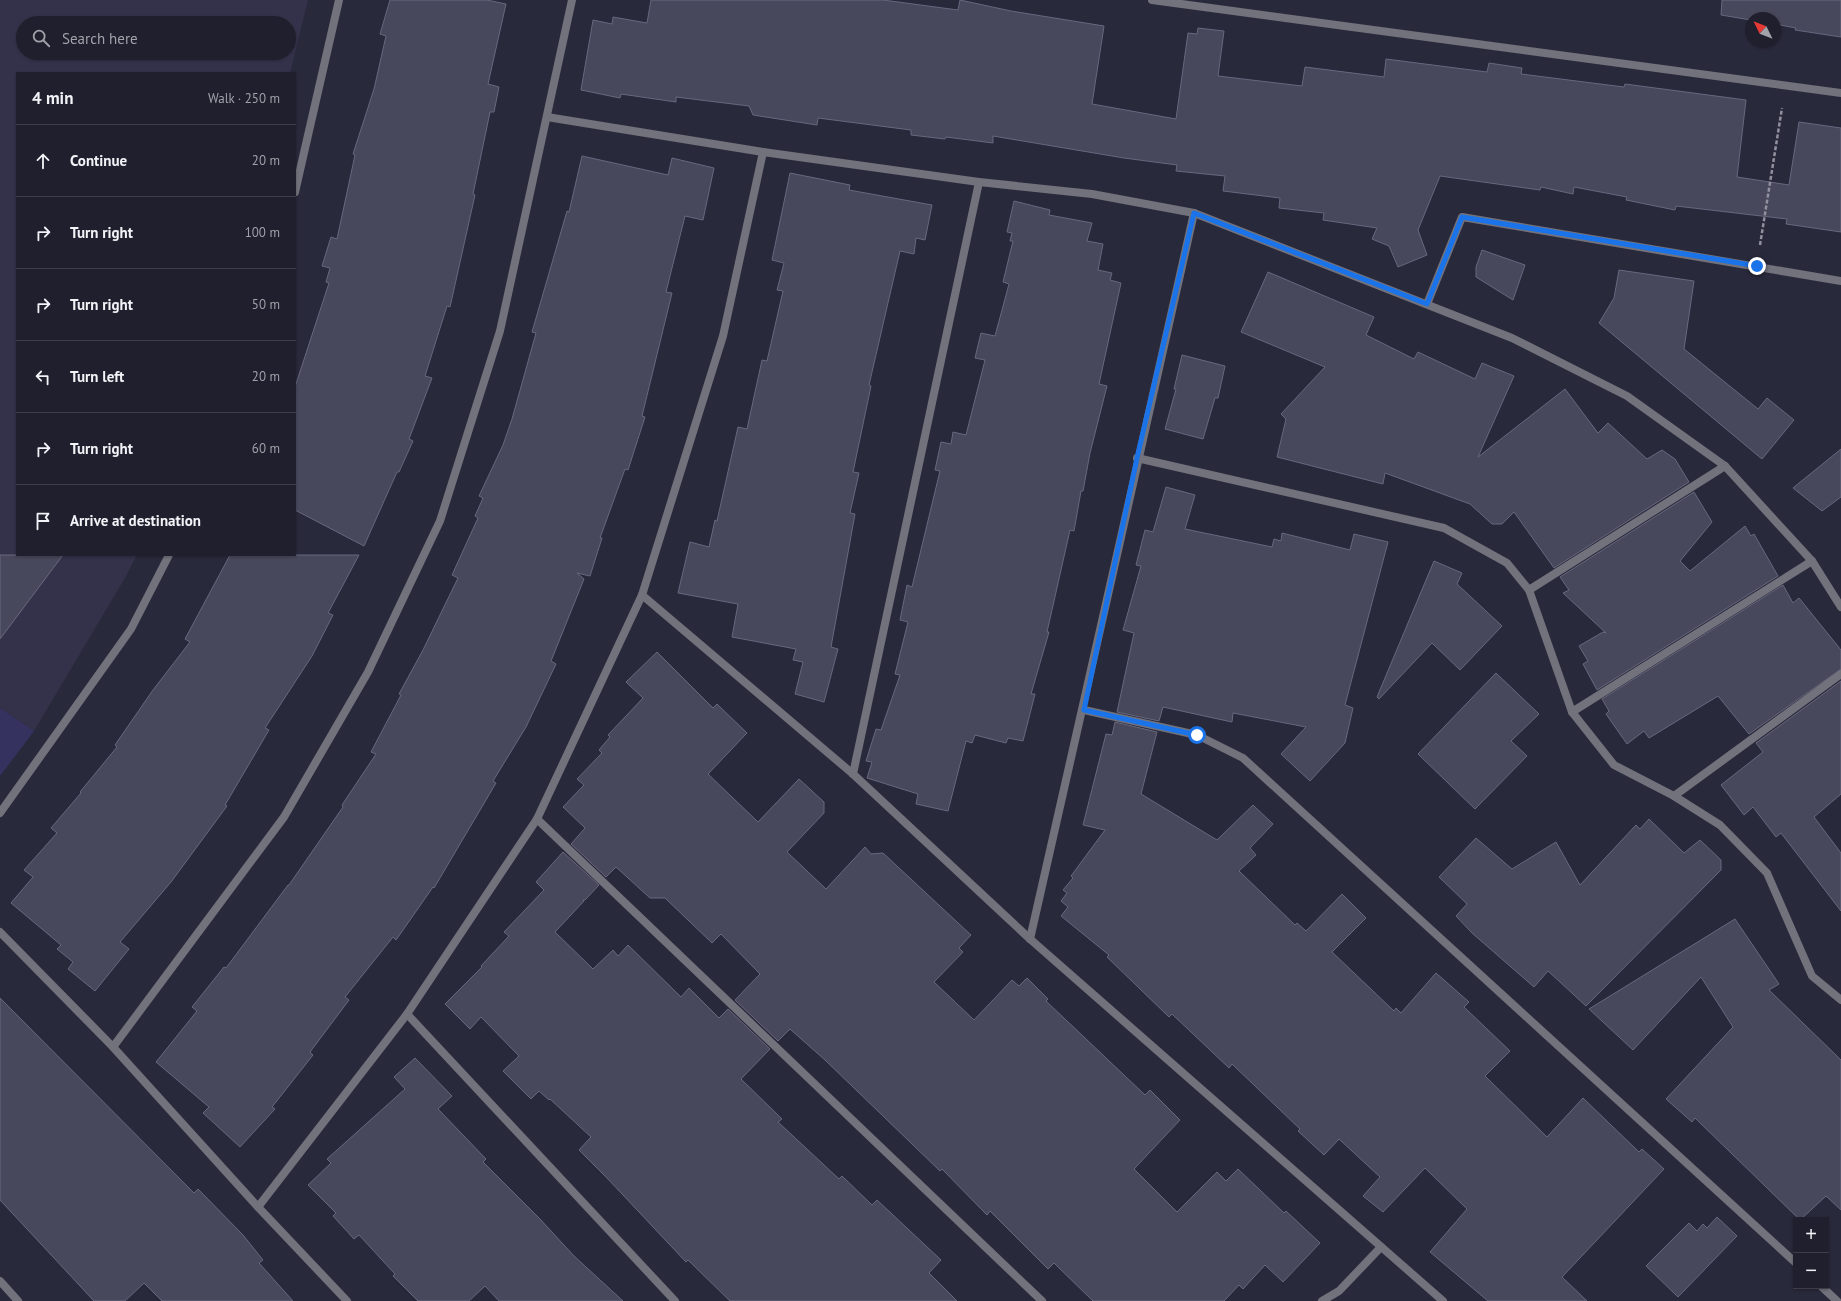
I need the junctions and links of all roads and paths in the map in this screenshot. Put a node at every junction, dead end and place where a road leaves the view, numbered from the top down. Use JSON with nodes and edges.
{"nodes":[{"id":1,"x":339,"y":0,"type":"edge"},
{"id":2,"x":572,"y":0,"type":"edge"},
{"id":3,"x":1152,"y":0,"type":"edge"},
{"id":4,"x":1786,"y":86,"type":"junction"},
{"id":5,"x":1841,"y":93,"type":"edge"},
{"id":6,"x":547,"y":117,"type":"junction"},
{"id":7,"x":763,"y":152,"type":"junction"},
{"id":8,"x":979,"y":182,"type":"junction"},
{"id":9,"x":296,"y":188,"type":"edge"},
{"id":10,"x":1194,"y":213,"type":"junction"},
{"id":11,"x":1757,"y":266,"type":"junction"},
{"id":12,"x":1841,"y":281,"type":"edge"},
{"id":13,"x":1427,"y":304,"type":"junction"},
{"id":14,"x":1137,"y":458,"type":"junction"},
{"id":15,"x":1725,"y":466,"type":"junction"},
{"id":16,"x":169,"y":556,"type":"edge"},
{"id":17,"x":1812,"y":562,"type":"junction"},
{"id":18,"x":1529,"y":590,"type":"junction"},
{"id":19,"x":642,"y":595,"type":"junction"},
{"id":20,"x":1841,"y":607,"type":"edge"},
{"id":21,"x":1841,"y":674,"type":"edge"},
{"id":22,"x":1084,"y":710,"type":"junction"},
{"id":23,"x":1572,"y":712,"type":"junction"},
{"id":24,"x":853,"y":774,"type":"junction"},
{"id":25,"x":1674,"y":796,"type":"junction"},
{"id":26,"x":0,"y":813,"type":"edge"},
{"id":27,"x":537,"y":819,"type":"junction"},
{"id":28,"x":0,"y":932,"type":"edge"},
{"id":29,"x":1030,"y":939,"type":"junction"},
{"id":30,"x":1841,"y":1000,"type":"edge"},
{"id":31,"x":407,"y":1014,"type":"junction"},
{"id":32,"x":112,"y":1047,"type":"junction"},
{"id":33,"x":258,"y":1207,"type":"junction"},
{"id":34,"x":1381,"y":1247,"type":"junction"},
{"id":35,"x":1793,"y":1260,"type":"edge"},
{"id":36,"x":0,"y":1280,"type":"edge"},
{"id":37,"x":1824,"y":1289,"type":"edge"},
{"id":38,"x":18,"y":1301,"type":"edge"},
{"id":39,"x":347,"y":1301,"type":"edge"},
{"id":40,"x":675,"y":1301,"type":"edge"},
{"id":41,"x":1042,"y":1301,"type":"edge"},
{"id":42,"x":1322,"y":1301,"type":"edge"},
{"id":43,"x":1443,"y":1301,"type":"edge"},
{"id":44,"x":1837,"y":1301,"type":"edge"}],
"edges":[{"from":1,"to":9,"type":"street"},
{"from":2,"to":6,"type":"street"},
{"from":3,"to":4,"type":"street"},
{"from":4,"to":5,"type":"street"},
{"from":4,"to":11,"type":"path"},
{"from":6,"to":7,"type":"street"},
{"from":6,"to":32,"type":"street"},
{"from":7,"to":8,"type":"street"},
{"from":7,"to":19,"type":"street"},
{"from":8,"to":10,"type":"street"},
{"from":8,"to":24,"type":"street"},
{"from":10,"to":13,"type":"street"},
{"from":10,"to":14,"type":"street"},
{"from":11,"to":12,"type":"street"},
{"from":11,"to":13,"type":"street"},
{"from":13,"to":15,"type":"street"},
{"from":14,"to":18,"type":"street"},
{"from":14,"to":22,"type":"street"},
{"from":15,"to":17,"type":"street"},
{"from":15,"to":18,"type":"street"},
{"from":16,"to":26,"type":"street"},
{"from":17,"to":20,"type":"street"},
{"from":17,"to":23,"type":"street"},
{"from":18,"to":23,"type":"street"},
{"from":19,"to":24,"type":"street"},
{"from":19,"to":27,"type":"street"},
{"from":21,"to":25,"type":"street"},
{"from":22,"to":29,"type":"street"},
{"from":22,"to":35,"type":"street"},
{"from":23,"to":25,"type":"street"},
{"from":24,"to":29,"type":"street"},
{"from":25,"to":30,"type":"street"},
{"from":27,"to":31,"type":"street"},
{"from":27,"to":41,"type":"street"},
{"from":28,"to":32,"type":"street"},
{"from":29,"to":34,"type":"street"},
{"from":31,"to":33,"type":"street"},
{"from":31,"to":40,"type":"street"},
{"from":32,"to":33,"type":"street"},
{"from":33,"to":39,"type":"street"},
{"from":34,"to":42,"type":"street"},
{"from":34,"to":43,"type":"street"},
{"from":36,"to":38,"type":"street"},
{"from":37,"to":44,"type":"street"}]}
